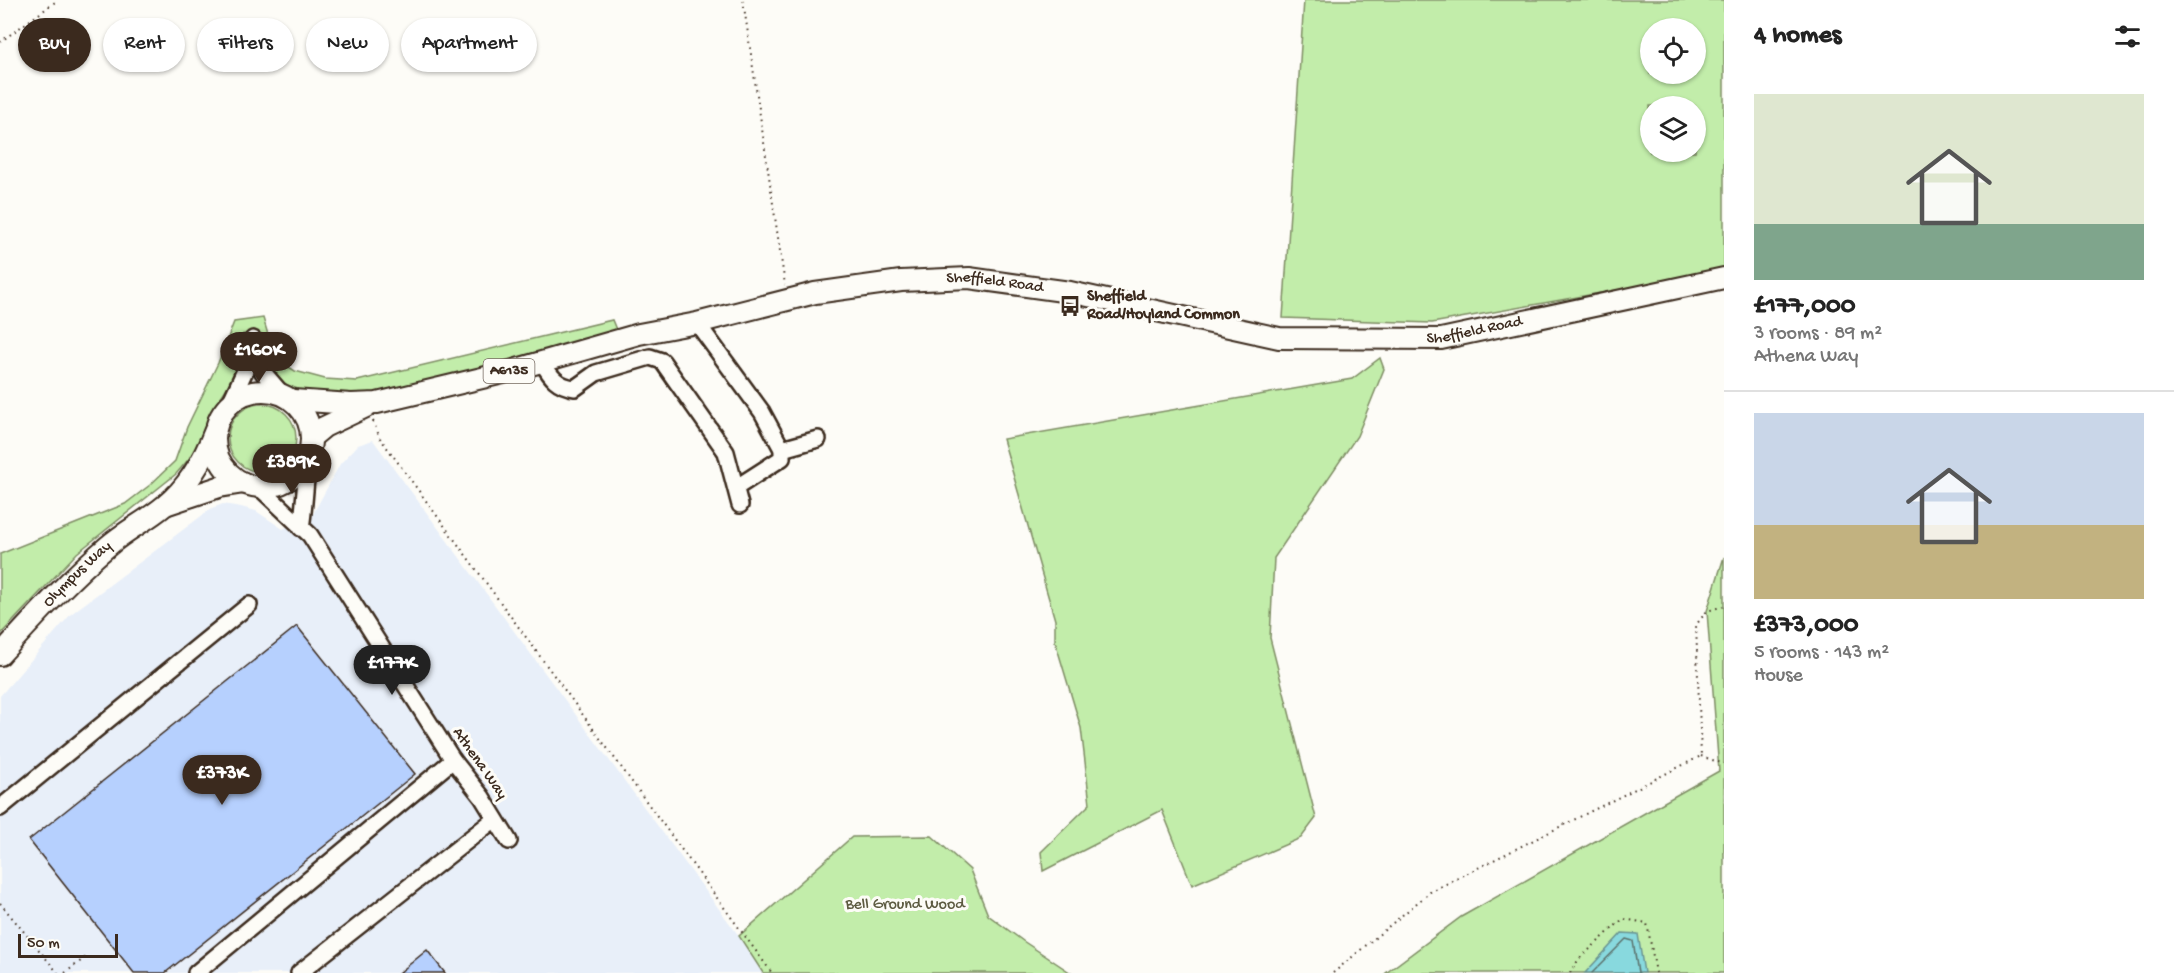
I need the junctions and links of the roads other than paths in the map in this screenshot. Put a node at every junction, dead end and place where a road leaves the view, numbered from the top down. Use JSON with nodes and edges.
{"nodes":[{"id":1,"x":1724,"y":278,"type":"edge"},
{"id":2,"x":697,"y":323,"type":"junction"},
{"id":3,"x":542,"y":362,"type":"junction"},
{"id":4,"x":287,"y":397,"type":"junction"},
{"id":5,"x":230,"y":403,"type":"junction"},
{"id":6,"x":372,"y":404,"type":"junction"},
{"id":7,"x":215,"y":430,"type":"junction"},
{"id":8,"x":818,"y":439,"type":"dead end"},
{"id":9,"x":310,"y":445,"type":"junction"},
{"id":10,"x":783,"y":449,"type":"junction"},
{"id":11,"x":251,"y":485,"type":"junction"},
{"id":12,"x":737,"y":488,"type":"junction"},
{"id":13,"x":166,"y":505,"type":"junction"},
{"id":14,"x":740,"y":505,"type":"dead end"},
{"id":15,"x":301,"y":528,"type":"junction"},
{"id":16,"x":249,"y":605,"type":"dead end"},
{"id":17,"x":0,"y":655,"type":"edge"},
{"id":18,"x":453,"y":760,"type":"junction"},
{"id":19,"x":0,"y":808,"type":"edge"},
{"id":20,"x":495,"y":819,"type":"junction"},
{"id":21,"x":508,"y":841,"type":"dead end"},
{"id":22,"x":196,"y":973,"type":"edge"},
{"id":23,"x":299,"y":973,"type":"edge"}],
"edges":[{"from":1,"to":2,"type":"main road","name":"Sheffield Road","number":"A6135"},
{"from":2,"to":3,"type":"main road","name":"Sheffield Road","number":"A6135"},
{"from":2,"to":10,"type":"street"},
{"from":3,"to":6,"type":"main road","name":"Sheffield Road","number":"A6135"},
{"from":3,"to":12,"type":"street"},
{"from":4,"to":5,"type":"main road","number":"A6135"},
{"from":4,"to":5,"type":"street"},
{"from":4,"to":6,"type":"main road","name":"Sheffield Road","number":"A6135"},
{"from":4,"to":9,"type":"main road"},
{"from":5,"to":7,"type":"main road","name":"Olympus Way","number":"A6135"},
{"from":6,"to":9,"type":"main road","name":"Sheffield Road","number":"A6135"},
{"from":7,"to":11,"type":"main road"},
{"from":7,"to":13,"type":"main road","name":"Olympus Way","number":"A6135"},
{"from":8,"to":10,"type":"street"},
{"from":9,"to":11,"type":"main road","name":"Olympus Way","number":"A6135"},
{"from":9,"to":15,"type":"street"},
{"from":10,"to":12,"type":"street"},
{"from":11,"to":13,"type":"main road","name":"Olympus Way","number":"A6135"},
{"from":11,"to":15,"type":"street","name":"Athena Way"},
{"from":12,"to":14,"type":"street"},
{"from":13,"to":17,"type":"main road","name":"Olympus Way","number":"A6135"},
{"from":15,"to":18,"type":"street","name":"Athena Way"},
{"from":16,"to":19,"type":"street"},
{"from":18,"to":20,"type":"street","name":"Athena Way"},
{"from":18,"to":22,"type":"street"},
{"from":20,"to":21,"type":"street","name":"Athena Way"},
{"from":20,"to":23,"type":"street"}]}
